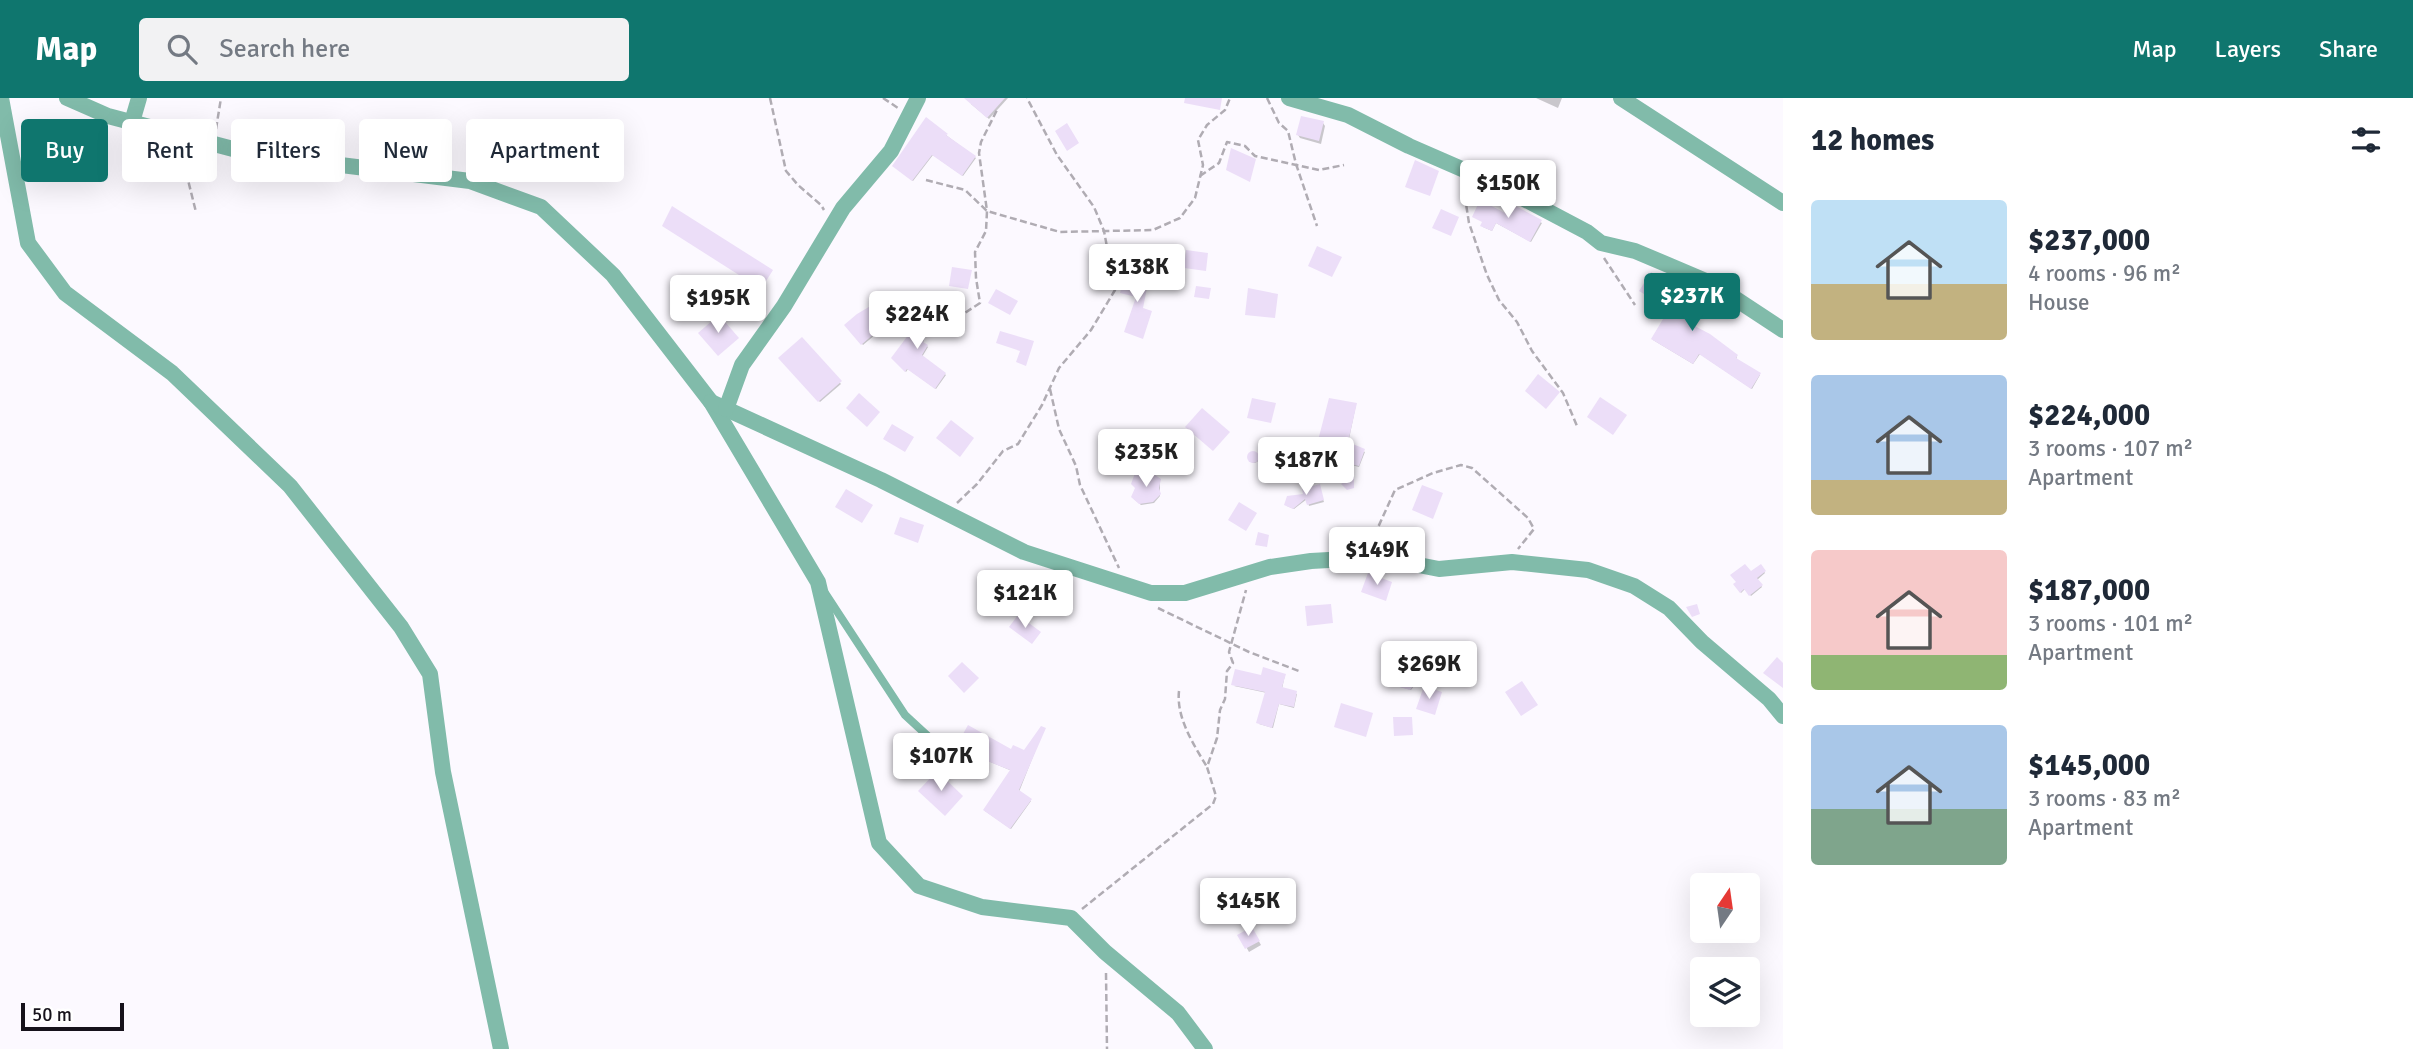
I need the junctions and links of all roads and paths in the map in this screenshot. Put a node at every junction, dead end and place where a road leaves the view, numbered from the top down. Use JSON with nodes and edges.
{"nodes":[{"id":1,"x":1,"y":98,"type":"edge"},
{"id":2,"x":67,"y":98,"type":"edge"},
{"id":3,"x":139,"y":98,"type":"edge"},
{"id":4,"x":221,"y":98,"type":"edge"},
{"id":5,"x":771,"y":98,"type":"edge"},
{"id":6,"x":918,"y":98,"type":"edge"},
{"id":7,"x":1027,"y":98,"type":"edge"},
{"id":8,"x":1230,"y":98,"type":"edge"},
{"id":9,"x":1267,"y":98,"type":"edge"},
{"id":10,"x":1289,"y":98,"type":"edge"},
{"id":11,"x":1621,"y":98,"type":"edge"},
{"id":12,"x":997,"y":110,"type":"dead end"},
{"id":13,"x":133,"y":119,"type":"edge"},
{"id":14,"x":122,"y":120,"type":"edge"},
{"id":15,"x":217,"y":125,"type":"edge"},
{"id":16,"x":217,"y":146,"type":"edge"},
{"id":17,"x":1296,"y":164,"type":"junction"},
{"id":18,"x":1344,"y":165,"type":"dead end"},
{"id":19,"x":1460,"y":168,"type":"junction"},
{"id":20,"x":1200,"y":176,"type":"junction"},
{"id":21,"x":926,"y":180,"type":"dead end"},
{"id":22,"x":189,"y":182,"type":"edge"},
{"id":23,"x":1783,"y":203,"type":"edge"},
{"id":24,"x":987,"y":211,"type":"junction"},
{"id":25,"x":196,"y":212,"type":"dead end"},
{"id":26,"x":833,"y":224,"type":"junction"},
{"id":27,"x":1317,"y":226,"type":"dead end"},
{"id":28,"x":1104,"y":231,"type":"junction"},
{"id":29,"x":1601,"y":254,"type":"dead end"},
{"id":30,"x":1635,"y":305,"type":"dead end"},
{"id":31,"x":948,"y":324,"type":"dead end"},
{"id":32,"x":1783,"y":330,"type":"edge"},
{"id":33,"x":1050,"y":389,"type":"junction"},
{"id":34,"x":719,"y":405,"type":"junction"},
{"id":35,"x":1577,"y":426,"type":"dead end"},
{"id":36,"x":948,"y":514,"type":"junction"},
{"id":37,"x":1365,"y":558,"type":"junction"},
{"id":38,"x":1508,"y":563,"type":"junction"},
{"id":39,"x":1253,"y":572,"type":"junction"},
{"id":40,"x":818,"y":582,"type":"junction"},
{"id":41,"x":1120,"y":582,"type":"junction"},
{"id":42,"x":1153,"y":605,"type":"dead end"},
{"id":43,"x":1231,"y":644,"type":"junction"},
{"id":44,"x":1299,"y":671,"type":"dead end"},
{"id":45,"x":1179,"y":691,"type":"dead end"},
{"id":46,"x":1783,"y":716,"type":"edge"},
{"id":47,"x":957,"y":763,"type":"dead end"},
{"id":48,"x":1207,"y":767,"type":"junction"},
{"id":49,"x":1071,"y":918,"type":"junction"},
{"id":50,"x":1105,"y":952,"type":"junction"},
{"id":51,"x":501,"y":1049,"type":"edge"},
{"id":52,"x":1107,"y":1049,"type":"edge"},
{"id":53,"x":1205,"y":1049,"type":"edge"}],
"edges":[{"from":1,"to":51,"type":"street"},
{"from":2,"to":14,"type":"street"},
{"from":3,"to":13,"type":"street"},
{"from":4,"to":15,"type":"path"},
{"from":5,"to":26,"type":"path"},
{"from":6,"to":26,"type":"street"},
{"from":7,"to":28,"type":"path"},
{"from":8,"to":20,"type":"path"},
{"from":9,"to":17,"type":"path"},
{"from":10,"to":19,"type":"street"},
{"from":11,"to":23,"type":"street"},
{"from":12,"to":24,"type":"path"},
{"from":16,"to":34,"type":"street"},
{"from":17,"to":18,"type":"path"},
{"from":17,"to":20,"type":"path"},
{"from":17,"to":27,"type":"path"},
{"from":19,"to":32,"type":"street"},
{"from":19,"to":35,"type":"path"},
{"from":20,"to":28,"type":"path"},
{"from":21,"to":24,"type":"path"},
{"from":22,"to":25,"type":"path"},
{"from":24,"to":28,"type":"path"},
{"from":24,"to":31,"type":"path"},
{"from":26,"to":34,"type":"street"},
{"from":28,"to":33,"type":"path"},
{"from":29,"to":30,"type":"path"},
{"from":33,"to":36,"type":"path"},
{"from":33,"to":41,"type":"path"},
{"from":34,"to":36,"type":"street"},
{"from":34,"to":40,"type":"street"},
{"from":36,"to":41,"type":"street"},
{"from":37,"to":38,"type":"street"},
{"from":37,"to":38,"type":"path"},
{"from":37,"to":39,"type":"street"},
{"from":38,"to":46,"type":"street"},
{"from":39,"to":41,"type":"street"},
{"from":39,"to":43,"type":"path"},
{"from":40,"to":47,"type":"lane"},
{"from":40,"to":49,"type":"street"},
{"from":42,"to":43,"type":"path"},
{"from":43,"to":44,"type":"path"},
{"from":43,"to":48,"type":"path"},
{"from":45,"to":48,"type":"path"},
{"from":48,"to":49,"type":"path"},
{"from":49,"to":50,"type":"street"},
{"from":50,"to":52,"type":"path"},
{"from":50,"to":53,"type":"street"}]}
